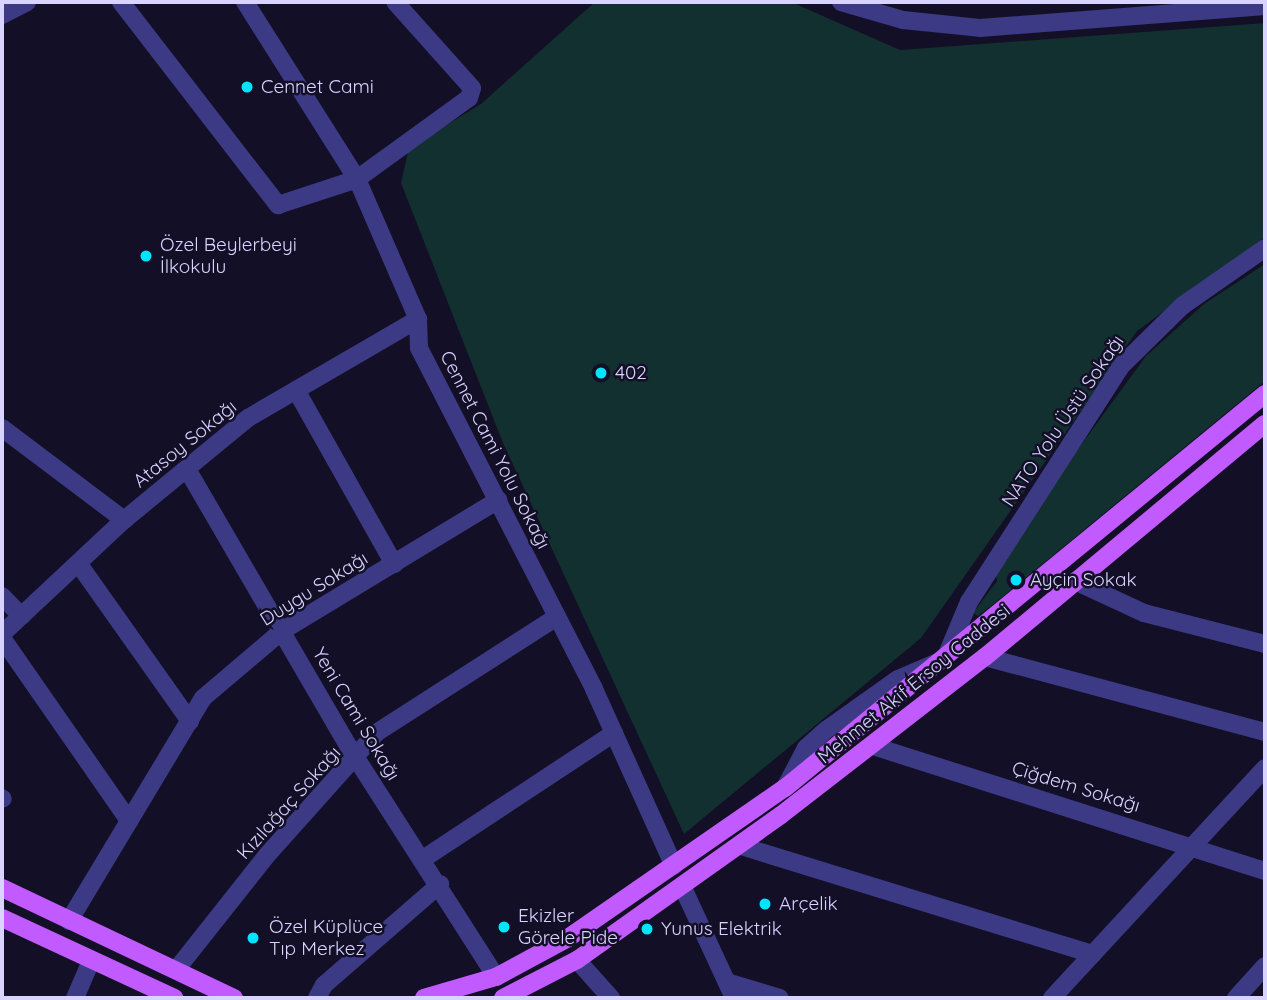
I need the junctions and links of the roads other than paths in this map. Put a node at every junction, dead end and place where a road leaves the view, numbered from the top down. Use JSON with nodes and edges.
{"nodes":[{"id":1,"x":27,"y":2,"type":"edge"},
{"id":2,"x":121,"y":2,"type":"edge"},
{"id":3,"x":245,"y":2,"type":"edge"},
{"id":4,"x":395,"y":2,"type":"edge"},
{"id":5,"x":841,"y":2,"type":"edge"},
{"id":6,"x":862,"y":6,"type":"edge"},
{"id":7,"x":1265,"y":6,"type":"edge"},
{"id":8,"x":2,"y":15,"type":"edge"},
{"id":9,"x":357,"y":179,"type":"junction"},
{"id":10,"x":1265,"y":248,"type":"edge"},
{"id":11,"x":418,"y":319,"type":"junction"},
{"id":12,"x":296,"y":390,"type":"junction"},
{"id":13,"x":1265,"y":394,"type":"edge"},
{"id":14,"x":1265,"y":424,"type":"edge"},
{"id":15,"x":2,"y":428,"type":"edge"},
{"id":16,"x":187,"y":469,"type":"junction"},
{"id":17,"x":498,"y":500,"type":"junction"},
{"id":18,"x":124,"y":520,"type":"junction"},
{"id":19,"x":78,"y":563,"type":"junction"},
{"id":20,"x":394,"y":564,"type":"junction"},
{"id":21,"x":1056,"y":566,"type":"junction"},
{"id":22,"x":1075,"y":582,"type":"junction"},
{"id":23,"x":2,"y":596,"type":"edge"},
{"id":24,"x":21,"y":615,"type":"junction"},
{"id":25,"x":558,"y":617,"type":"junction"},
{"id":26,"x":282,"y":631,"type":"junction"},
{"id":27,"x":2,"y":636,"type":"edge"},
{"id":28,"x":1265,"y":644,"type":"edge"},
{"id":29,"x":985,"y":657,"type":"junction"},
{"id":30,"x":945,"y":659,"type":"junction"},
{"id":31,"x":958,"y":676,"type":"junction"},
{"id":32,"x":190,"y":721,"type":"junction"},
{"id":33,"x":1265,"y":732,"type":"edge"},
{"id":34,"x":614,"y":733,"type":"junction"},
{"id":35,"x":873,"y":746,"type":"junction"},
{"id":36,"x":356,"y":760,"type":"junction"},
{"id":37,"x":1265,"y":768,"type":"edge"},
{"id":38,"x":129,"y":821,"type":"junction"},
{"id":39,"x":741,"y":846,"type":"junction"},
{"id":40,"x":1191,"y":846,"type":"junction"},
{"id":41,"x":422,"y":859,"type":"junction"},
{"id":42,"x":674,"y":866,"type":"junction"},
{"id":43,"x":1265,"y":871,"type":"edge"},
{"id":44,"x":440,"y":884,"type":"junction"},
{"id":45,"x":2,"y":888,"type":"edge"},
{"id":46,"x":683,"y":888,"type":"junction"},
{"id":47,"x":2,"y":918,"type":"edge"},
{"id":48,"x":69,"y":921,"type":"junction"},
{"id":49,"x":568,"y":939,"type":"junction"},
{"id":50,"x":1093,"y":954,"type":"junction"},
{"id":51,"x":577,"y":960,"type":"junction"},
{"id":52,"x":91,"y":961,"type":"junction"},
{"id":53,"x":1265,"y":966,"type":"edge"},
{"id":54,"x":176,"y":970,"type":"junction"},
{"id":55,"x":496,"y":977,"type":"junction"},
{"id":56,"x":731,"y":990,"type":"edge"},
{"id":57,"x":506,"y":997,"type":"edge"},
{"id":58,"x":75,"y":998,"type":"edge"},
{"id":59,"x":174,"y":998,"type":"edge"},
{"id":60,"x":234,"y":998,"type":"edge"},
{"id":61,"x":317,"y":998,"type":"edge"},
{"id":62,"x":424,"y":998,"type":"edge"},
{"id":63,"x":611,"y":998,"type":"edge"},
{"id":64,"x":780,"y":998,"type":"edge"},
{"id":65,"x":1052,"y":998,"type":"edge"},
{"id":66,"x":1236,"y":998,"type":"edge"}],
"edges":[{"from":1,"to":8,"type":"street"},
{"from":2,"to":9,"type":"street"},
{"from":3,"to":9,"type":"street","name":"Cennet Cami Yolu Sokağı"},
{"from":4,"to":9,"type":"street"},
{"from":5,"to":6,"type":"street"},
{"from":6,"to":7,"type":"street"},
{"from":9,"to":11,"type":"street","name":"Cennet Cami Yolu Sokağı"},
{"from":10,"to":30,"type":"street","name":"NATO Yolu Üstü Sokağı"},
{"from":11,"to":12,"type":"street","name":"Atasoy Sokağı"},
{"from":11,"to":17,"type":"street","name":"Cennet Cami Yolu Sokağı"},
{"from":12,"to":16,"type":"street","name":"Atasoy Sokağı"},
{"from":12,"to":20,"type":"street"},
{"from":13,"to":21,"type":"main road","name":"Mehmet Akif Ersoy Caddesi"},
{"from":14,"to":22,"type":"main road","name":"Mehmet Akif Ersoy Caddesi"},
{"from":15,"to":18,"type":"street"},
{"from":16,"to":18,"type":"street","name":"Atasoy Sokağı"},
{"from":16,"to":26,"type":"street","name":"Yeni Cami Sokağı"},
{"from":17,"to":20,"type":"street","name":"Duygu Sokağı"},
{"from":17,"to":25,"type":"street","name":"Cennet Cami Yolu Sokağı"},
{"from":18,"to":19,"type":"street","name":"Atasoy Sokağı"},
{"from":19,"to":24,"type":"street","name":"Atasoy Sokağı"},
{"from":19,"to":32,"type":"street"},
{"from":20,"to":26,"type":"street","name":"Duygu Sokağı"},
{"from":21,"to":22,"type":"main road"},
{"from":21,"to":30,"type":"main road","name":"Mehmet Akif Ersoy Caddesi"},
{"from":22,"to":28,"type":"street"},
{"from":22,"to":29,"type":"main road","name":"Mehmet Akif Ersoy Caddesi"},
{"from":23,"to":24,"type":"street"},
{"from":24,"to":27,"type":"street","name":"Atasoy Sokağı"},
{"from":25,"to":34,"type":"street","name":"Cennet Cami Yolu Sokağı"},
{"from":25,"to":36,"type":"street","name":"Kızılağaç Sokağı"},
{"from":26,"to":32,"type":"street","name":"Duygu Sokağı"},
{"from":26,"to":36,"type":"street","name":"Yeni Cami Sokağı"},
{"from":27,"to":38,"type":"street"},
{"from":29,"to":31,"type":"main road","name":"Mehmet Akif Ersoy Caddesi"},
{"from":29,"to":33,"type":"street"},
{"from":30,"to":31,"type":"main road"},
{"from":30,"to":42,"type":"main road","name":"Mehmet Akif Ersoy Caddesi"},
{"from":31,"to":35,"type":"main road","name":"Mehmet Akif Ersoy Caddesi"},
{"from":32,"to":38,"type":"street","name":"Duygu Sokağı"},
{"from":34,"to":41,"type":"street"},
{"from":34,"to":42,"type":"street","name":"Cennet Cami Yolu Sokağı"},
{"from":35,"to":39,"type":"main road","name":"Mehmet Akif Ersoy Caddesi"},
{"from":35,"to":40,"type":"street","name":"Çiğdem Sokağı"},
{"from":36,"to":41,"type":"street","name":"Yeni Cami Sokağı"},
{"from":36,"to":54,"type":"street","name":"Kızılağaç Sokağı"},
{"from":37,"to":40,"type":"street"},
{"from":38,"to":48,"type":"street","name":"Duygu Sokağı"},
{"from":39,"to":46,"type":"main road","name":"Mehmet Akif Ersoy Caddesi"},
{"from":39,"to":50,"type":"street"},
{"from":40,"to":43,"type":"street","name":"Çiğdem Sokağı"},
{"from":40,"to":50,"type":"street"},
{"from":41,"to":44,"type":"street","name":"Yeni Cami Sokağı"},
{"from":42,"to":46,"type":"main road","name":"Cennet Cami Yolu Sokağı"},
{"from":42,"to":49,"type":"main road","name":"Mehmet Akif Ersoy Caddesi"},
{"from":44,"to":55,"type":"street","name":"Yeni Cami Sokağı"},
{"from":44,"to":61,"type":"street"},
{"from":45,"to":48,"type":"main road"},
{"from":46,"to":51,"type":"main road","name":"Mehmet Akif Ersoy Caddesi"},
{"from":46,"to":56,"type":"street"},
{"from":47,"to":52,"type":"main road"},
{"from":48,"to":54,"type":"main road"},
{"from":49,"to":51,"type":"main road"},
{"from":49,"to":55,"type":"main road","name":"Mehmet Akif Ersoy Caddesi"},
{"from":50,"to":65,"type":"street"},
{"from":51,"to":57,"type":"main road","name":"Mehmet Akif Ersoy Caddesi"},
{"from":51,"to":63,"type":"street"},
{"from":52,"to":58,"type":"street"},
{"from":52,"to":59,"type":"main road"},
{"from":53,"to":66,"type":"street"},
{"from":54,"to":60,"type":"main road"},
{"from":55,"to":57,"type":"main road"},
{"from":55,"to":62,"type":"main road","name":"Mehmet Akif Ersoy Caddesi"},
{"from":56,"to":64,"type":"street"}]}
